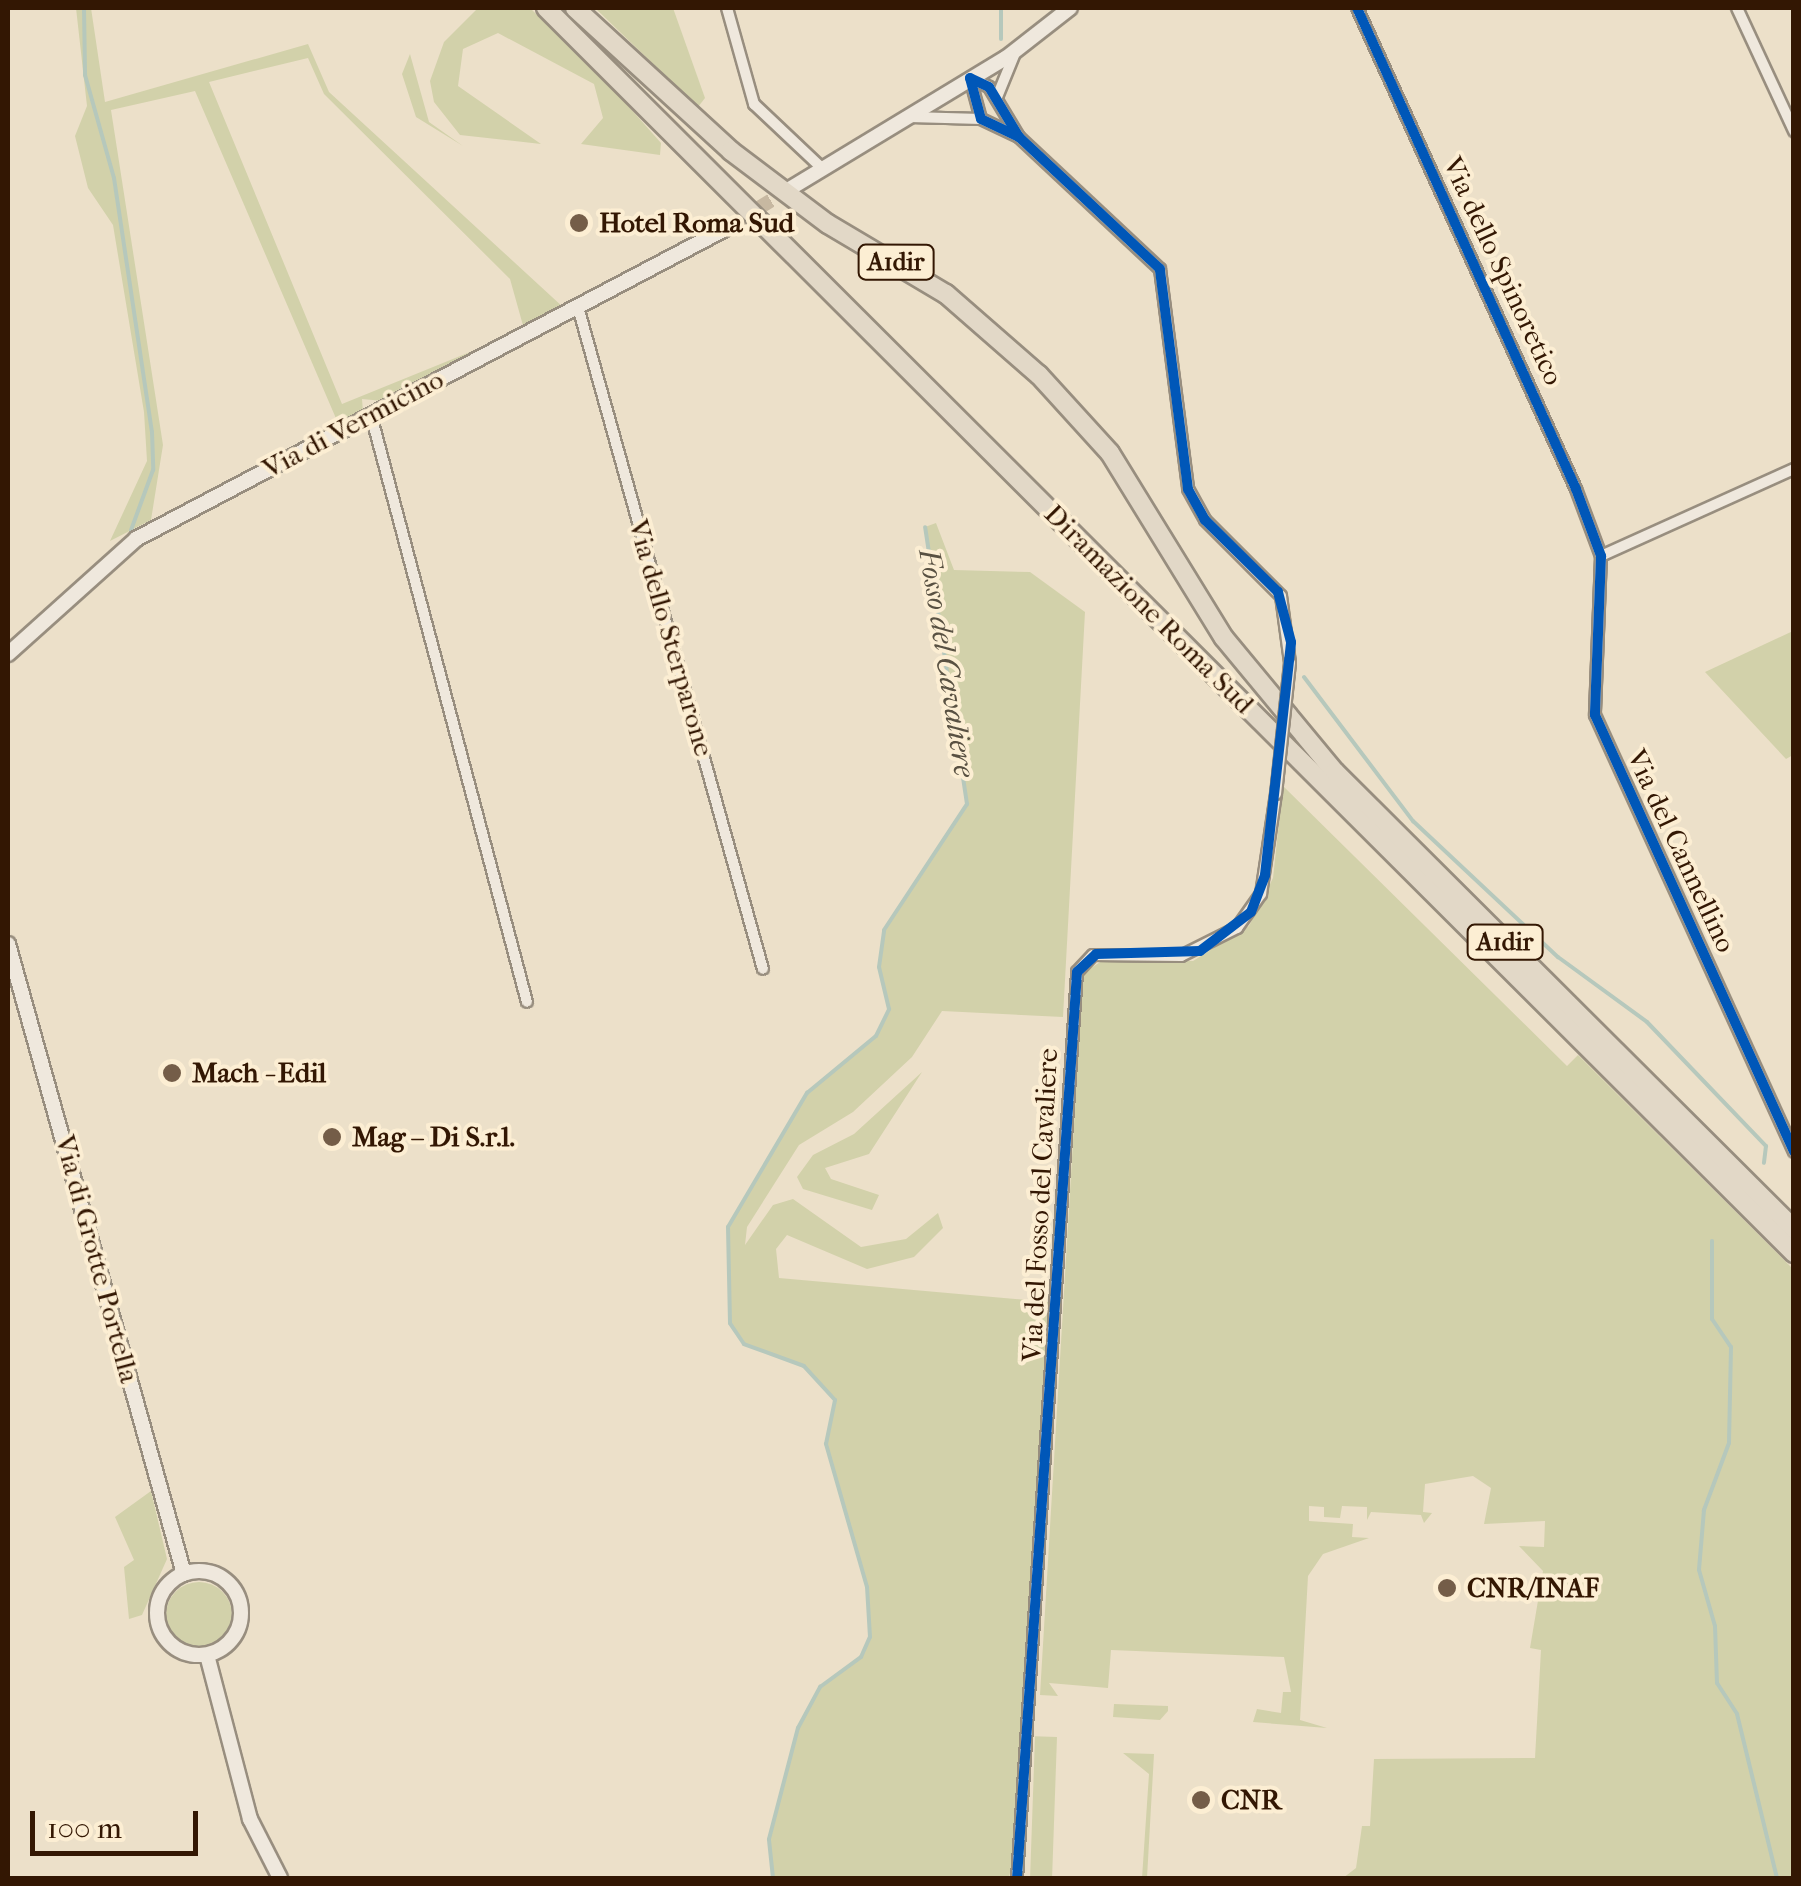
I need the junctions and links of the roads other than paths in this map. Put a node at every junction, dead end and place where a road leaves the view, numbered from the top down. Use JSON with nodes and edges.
{"nodes":[{"id":1,"x":546,"y":8,"type":"edge"},
{"id":2,"x":575,"y":8,"type":"edge"},
{"id":3,"x":727,"y":8,"type":"edge"},
{"id":4,"x":1070,"y":8,"type":"edge"},
{"id":5,"x":1357,"y":8,"type":"edge"},
{"id":6,"x":1738,"y":8,"type":"edge"},
{"id":7,"x":1015,"y":52,"type":"junction"},
{"id":8,"x":970,"y":78,"type":"junction"},
{"id":9,"x":996,"y":98,"type":"junction"},
{"id":10,"x":904,"y":117,"type":"junction"},
{"id":11,"x":981,"y":119,"type":"junction"},
{"id":12,"x":1794,"y":131,"type":"edge"},
{"id":13,"x":1019,"y":136,"type":"junction"},
{"id":14,"x":822,"y":168,"type":"junction"},
{"id":15,"x":791,"y":188,"type":"tunnel mouth"},
{"id":16,"x":724,"y":230,"type":"tunnel mouth"},
{"id":17,"x":578,"y":307,"type":"junction"},
{"id":18,"x":371,"y":415,"type":"junction"},
{"id":19,"x":1794,"y":469,"type":"edge"},
{"id":20,"x":1601,"y":556,"type":"junction"},
{"id":21,"x":8,"y":654,"type":"edge"},
{"id":22,"x":8,"y":944,"type":"edge"},
{"id":23,"x":763,"y":969,"type":"dead end"},
{"id":24,"x":527,"y":1002,"type":"dead end"},
{"id":25,"x":1794,"y":1152,"type":"edge"},
{"id":26,"x":1794,"y":1229,"type":"edge"},
{"id":27,"x":1794,"y":1253,"type":"edge"},
{"id":28,"x":184,"y":1574,"type":"junction"},
{"id":29,"x":207,"y":1654,"type":"junction"},
{"id":30,"x":280,"y":1878,"type":"edge"},
{"id":31,"x":1017,"y":1878,"type":"edge"}],
"edges":[{"from":1,"to":27,"type":"highway","name":"Diramazione Roma Sud","number":"A1dir"},
{"from":2,"to":26,"type":"highway","name":"Diramazione Roma Sud","number":"A1dir"},
{"from":3,"to":14,"type":"street"},
{"from":4,"to":7,"type":"main road"},
{"from":5,"to":20,"type":"street","name":"Via dello Spinoretico"},
{"from":6,"to":12,"type":"street"},
{"from":7,"to":8,"type":"main road"},
{"from":7,"to":9,"type":"street"},
{"from":8,"to":9,"type":"street"},
{"from":8,"to":10,"type":"main road"},
{"from":8,"to":11,"type":"street"},
{"from":9,"to":13,"type":"street"},
{"from":10,"to":11,"type":"street"},
{"from":10,"to":14,"type":"main road"},
{"from":11,"to":13,"type":"street"},
{"from":13,"to":31,"type":"street","name":"Via del Fosso del Cavaliere","bridge":true},
{"from":14,"to":15,"type":"main road"},
{"from":16,"to":17,"type":"main road","name":"Via di Vermicino"},
{"from":17,"to":18,"type":"main road","name":"Via di Vermicino"},
{"from":17,"to":23,"type":"street","name":"Via dello Sterparone"},
{"from":18,"to":21,"type":"main road","name":"Via di Vermicino"},
{"from":18,"to":24,"type":"street"},
{"from":19,"to":20,"type":"street"},
{"from":20,"to":25,"type":"street","name":"Via del Cannellino"},
{"from":22,"to":28,"type":"main road","name":"Via di Grotte Portella"},
{"from":28,"to":29,"type":"main road"},
{"from":28,"to":29,"type":"main road"},
{"from":29,"to":30,"type":"main road"}]}
